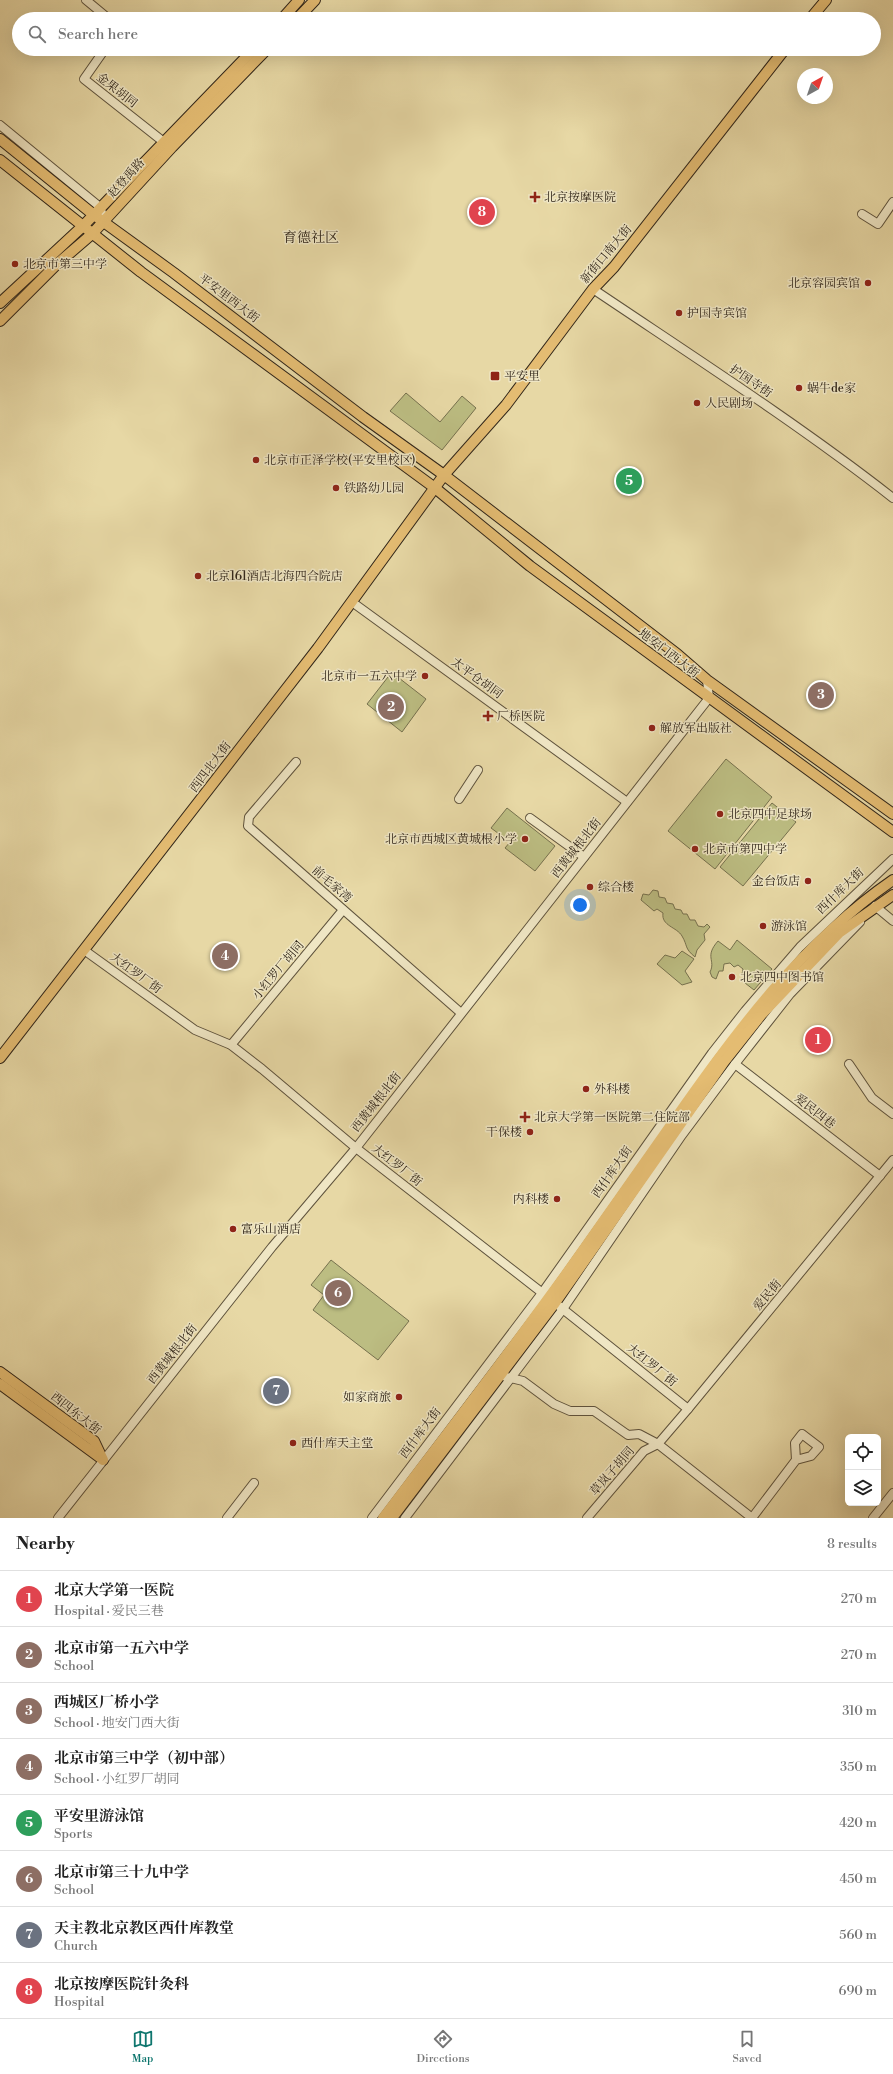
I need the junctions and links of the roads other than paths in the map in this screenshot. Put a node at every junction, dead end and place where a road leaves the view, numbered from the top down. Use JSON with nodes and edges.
{"nodes":[{"id":1,"x":86,"y":0,"type":"edge"},
{"id":2,"x":299,"y":0,"type":"edge"},
{"id":3,"x":315,"y":0,"type":"edge"},
{"id":4,"x":826,"y":0,"type":"edge"},
{"id":5,"x":101,"y":12,"type":"edge"},
{"id":6,"x":288,"y":12,"type":"edge"},
{"id":7,"x":304,"y":12,"type":"edge"},
{"id":8,"x":816,"y":12,"type":"edge"},
{"id":9,"x":100,"y":56,"type":"edge"},
{"id":10,"x":247,"y":56,"type":"edge"},
{"id":11,"x":260,"y":56,"type":"edge"},
{"id":12,"x":780,"y":56,"type":"edge"},
{"id":13,"x":0,"y":125,"type":"edge"},
{"id":14,"x":0,"y":139,"type":"edge"},
{"id":15,"x":165,"y":143,"type":"junction"},
{"id":16,"x":0,"y":160,"type":"edge"},
{"id":17,"x":893,"y":202,"type":"edge"},
{"id":18,"x":97,"y":211,"type":"junction"},
{"id":19,"x":862,"y":214,"type":"dead end"},
{"id":20,"x":105,"y":221,"type":"junction"},
{"id":21,"x":83,"y":226,"type":"junction"},
{"id":22,"x":92,"y":234,"type":"junction"},
{"id":23,"x":593,"y":289,"type":"junction"},
{"id":24,"x":0,"y":303,"type":"edge"},
{"id":25,"x":0,"y":321,"type":"edge"},
{"id":26,"x":444,"y":475,"type":"junction"},
{"id":27,"x":435,"y":488,"type":"junction"},
{"id":28,"x":893,"y":498,"type":"edge"},
{"id":29,"x":352,"y":602,"type":"junction"},
{"id":30,"x":707,"y":680,"type":"junction"},
{"id":31,"x":709,"y":698,"type":"junction"},
{"id":32,"x":296,"y":762,"type":"dead end"},
{"id":33,"x":478,"y":770,"type":"dead end"},
{"id":34,"x":459,"y":799,"type":"dead end"},
{"id":35,"x":627,"y":802,"type":"junction"},
{"id":36,"x":893,"y":814,"type":"edge"},
{"id":37,"x":530,"y":818,"type":"dead end"},
{"id":38,"x":893,"y":832,"type":"edge"},
{"id":39,"x":584,"y":857,"type":"junction"},
{"id":40,"x":893,"y":859,"type":"edge"},
{"id":41,"x":893,"y":880,"type":"edge"},
{"id":42,"x":893,"y":895,"type":"edge"},
{"id":43,"x":875,"y":906,"type":"junction"},
{"id":44,"x":344,"y":910,"type":"junction"},
{"id":45,"x":893,"y":922,"type":"edge"},
{"id":46,"x":84,"y":950,"type":"junction"},
{"id":47,"x":462,"y":1013,"type":"junction"},
{"id":48,"x":231,"y":1045,"type":"junction"},
{"id":49,"x":0,"y":1058,"type":"edge"},
{"id":50,"x":735,"y":1064,"type":"junction"},
{"id":51,"x":849,"y":1064,"type":"dead end"},
{"id":52,"x":893,"y":1114,"type":"edge"},
{"id":53,"x":356,"y":1148,"type":"junction"},
{"id":54,"x":893,"y":1160,"type":"edge"},
{"id":55,"x":880,"y":1176,"type":"junction"},
{"id":56,"x":552,"y":1301,"type":"junction"},
{"id":57,"x":0,"y":1372,"type":"edge"},
{"id":58,"x":500,"y":1375,"type":"junction"},
{"id":59,"x":511,"y":1378,"type":"junction"},
{"id":60,"x":0,"y":1384,"type":"edge"},
{"id":61,"x":688,"y":1409,"type":"junction"},
{"id":62,"x":658,"y":1444,"type":"junction"},
{"id":63,"x":103,"y":1460,"type":"junction"},
{"id":64,"x":796,"y":1460,"type":"dead end"},
{"id":65,"x":254,"y":1483,"type":"dead end"},
{"id":66,"x":893,"y":1493,"type":"edge"},
{"id":67,"x":58,"y":1518,"type":"edge"},
{"id":68,"x":227,"y":1518,"type":"edge"},
{"id":69,"x":372,"y":1518,"type":"edge"},
{"id":70,"x":383,"y":1518,"type":"edge"},
{"id":71,"x":392,"y":1518,"type":"edge"},
{"id":72,"x":405,"y":1518,"type":"edge"},
{"id":73,"x":587,"y":1518,"type":"edge"},
{"id":74,"x":752,"y":1518,"type":"edge"},
{"id":75,"x":872,"y":1518,"type":"edge"}],
"edges":[{"from":1,"to":5,"type":"street"},
{"from":2,"to":6,"type":"main road"},
{"from":3,"to":7,"type":"main road"},
{"from":4,"to":8,"type":"main road"},
{"from":9,"to":15,"type":"street","name":"金果胡同"},
{"from":10,"to":15,"type":"main road","name":"赵登禹路"},
{"from":11,"to":20,"type":"main road","name":"赵登禹路"},
{"from":12,"to":23,"type":"main road","name":"新街口南大街"},
{"from":13,"to":18,"type":"street"},
{"from":14,"to":18,"type":"main road","name":"平安里西大街"},
{"from":15,"to":18,"type":"main road","name":"赵登禹路"},
{"from":16,"to":21,"type":"main road"},
{"from":17,"to":19,"type":"street"},
{"from":18,"to":20,"type":"main road","name":"平安里西大街"},
{"from":18,"to":21,"type":"main road","name":"赵登禹路"},
{"from":20,"to":22,"type":"main road","name":"赵登禹路"},
{"from":20,"to":26,"type":"main road","name":"平安里西大街"},
{"from":21,"to":22,"type":"main road"},
{"from":21,"to":24,"type":"main road","name":"赵登禹路"},
{"from":22,"to":25,"type":"main road","name":"赵登禹路"},
{"from":22,"to":27,"type":"main road"},
{"from":23,"to":26,"type":"main road","name":"新街口南大街"},
{"from":23,"to":28,"type":"street","name":"护国寺街"},
{"from":26,"to":27,"type":"main road","name":"新街口南大街"},
{"from":26,"to":30,"type":"main road","name":"地安门西大街"},
{"from":27,"to":29,"type":"main road","name":"西四北大街"},
{"from":27,"to":31,"type":"main road","name":"地安门西大街"},
{"from":29,"to":35,"type":"street","name":"太平仓胡同"},
{"from":29,"to":46,"type":"main road","name":"西四北大街"},
{"from":30,"to":31,"type":"street"},
{"from":30,"to":36,"type":"main road","name":"地安门西大街"},
{"from":31,"to":35,"type":"street","name":"西黄城根北街"},
{"from":31,"to":38,"type":"main road","name":"地安门西大街"},
{"from":32,"to":44,"type":"street","name":"前毛家湾"},
{"from":33,"to":34,"type":"street"},
{"from":35,"to":39,"type":"street","name":"西黄城根北街"},
{"from":37,"to":39,"type":"street"},
{"from":39,"to":47,"type":"street","name":"西黄城根北街"},
{"from":40,"to":56,"type":"street","name":"西什库大街"},
{"from":41,"to":56,"type":"main road","name":"西什库大街"},
{"from":42,"to":43,"type":"main road","name":"西什库大街"},
{"from":43,"to":45,"type":"street"},
{"from":43,"to":50,"type":"street","name":"西什库大街"},
{"from":43,"to":56,"type":"main road","name":"西什库大街"},
{"from":44,"to":47,"type":"street","name":"前毛家湾"},
{"from":44,"to":48,"type":"street","name":"小红罗厂胡同"},
{"from":46,"to":48,"type":"street","name":"大红罗厂街"},
{"from":46,"to":49,"type":"main road","name":"西四北大街"},
{"from":47,"to":53,"type":"street","name":"西黄城根北街"},
{"from":48,"to":53,"type":"street","name":"大红罗厂街"},
{"from":50,"to":55,"type":"street","name":"爱民四巷"},
{"from":50,"to":56,"type":"street","name":"西什库大街"},
{"from":51,"to":52,"type":"street"},
{"from":53,"to":56,"type":"street","name":"大红罗厂街"},
{"from":53,"to":63,"type":"street","name":"西黄城根北街"},
{"from":54,"to":55,"type":"street","name":"爱民街"},
{"from":55,"to":61,"type":"street","name":"爱民街"},
{"from":56,"to":58,"type":"main road","name":"西什库大街"},
{"from":56,"to":59,"type":"street","name":"西什库大街"},
{"from":56,"to":61,"type":"street","name":"大红罗厂街"},
{"from":56,"to":69,"type":"street","name":"西什库大街"},
{"from":56,"to":70,"type":"main road","name":"西什库大街"},
{"from":57,"to":63,"type":"main road","name":"西四东大街"},
{"from":58,"to":59,"type":"street"},
{"from":58,"to":71,"type":"main road","name":"西什库大街"},
{"from":59,"to":62,"type":"street"},
{"from":59,"to":72,"type":"street","name":"西什库大街"},
{"from":60,"to":63,"type":"main road","name":"西四东大街"},
{"from":61,"to":62,"type":"street","name":"爱民街"},
{"from":62,"to":73,"type":"street","name":"草岚子胡同"},
{"from":62,"to":74,"type":"street"},
{"from":63,"to":67,"type":"street","name":"西黄城根北街"},
{"from":64,"to":74,"type":"street"},
{"from":65,"to":68,"type":"street"},
{"from":66,"to":75,"type":"street"}]}
